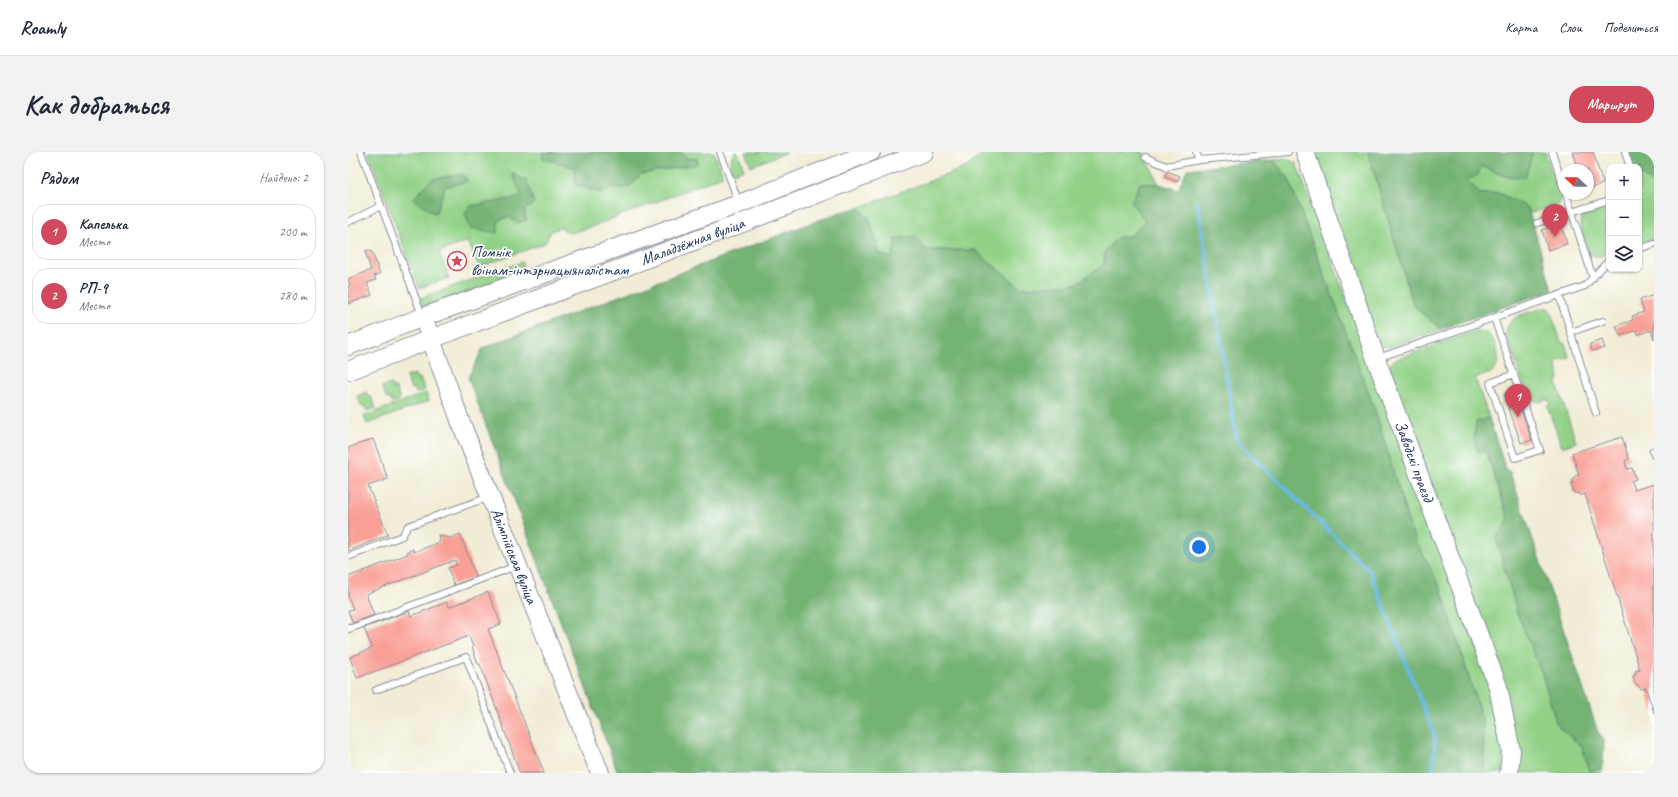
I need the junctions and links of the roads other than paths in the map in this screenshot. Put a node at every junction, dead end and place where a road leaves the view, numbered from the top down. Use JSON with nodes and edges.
{"nodes":[{"id":1,"x":361,"y":152,"type":"edge"},
{"id":2,"x":720,"y":152,"type":"edge"},
{"id":3,"x":871,"y":152,"type":"edge"},
{"id":4,"x":924,"y":152,"type":"edge"},
{"id":5,"x":1196,"y":152,"type":"edge"},
{"id":6,"x":1288,"y":152,"type":"edge"},
{"id":7,"x":1304,"y":152,"type":"edge"},
{"id":8,"x":1552,"y":152,"type":"edge"},
{"id":9,"x":1625,"y":152,"type":"edge"},
{"id":10,"x":1145,"y":157,"type":"dead end"},
{"id":11,"x":1199,"y":160,"type":"junction"},
{"id":12,"x":1629,"y":164,"type":"edge"},
{"id":13,"x":1558,"y":170,"type":"edge"},
{"id":14,"x":1568,"y":200,"type":"edge"},
{"id":15,"x":1606,"y":201,"type":"edge"},
{"id":16,"x":381,"y":206,"type":"junction"},
{"id":17,"x":1572,"y":212,"type":"junction"},
{"id":18,"x":742,"y":213,"type":"junction"},
{"id":19,"x":348,"y":222,"type":"edge"},
{"id":20,"x":1538,"y":223,"type":"dead end"},
{"id":21,"x":1654,"y":244,"type":"edge"},
{"id":22,"x":1642,"y":248,"type":"edge"},
{"id":23,"x":1606,"y":263,"type":"edge"},
{"id":24,"x":1593,"y":278,"type":"junction"},
{"id":25,"x":1559,"y":295,"type":"junction"},
{"id":26,"x":423,"y":317,"type":"junction"},
{"id":27,"x":1494,"y":318,"type":"junction"},
{"id":28,"x":1603,"y":321,"type":"dead end"},
{"id":29,"x":1572,"y":332,"type":"junction"},
{"id":30,"x":431,"y":338,"type":"junction"},
{"id":31,"x":348,"y":346,"type":"edge"},
{"id":32,"x":1376,"y":359,"type":"junction"},
{"id":33,"x":348,"y":372,"type":"edge"},
{"id":34,"x":1514,"y":374,"type":"junction"},
{"id":35,"x":1596,"y":413,"type":"dead end"},
{"id":36,"x":491,"y":496,"type":"junction"},
{"id":37,"x":348,"y":557,"type":"edge"},
{"id":38,"x":518,"y":565,"type":"junction"},
{"id":39,"x":348,"y":627,"type":"edge"},
{"id":40,"x":376,"y":690,"type":"dead end"},
{"id":41,"x":510,"y":773,"type":"edge"},
{"id":42,"x":600,"y":773,"type":"edge"},
{"id":43,"x":1510,"y":773,"type":"edge"}],
"edges":[{"from":1,"to":16,"type":"lane"},
{"from":2,"to":18,"type":"lane"},
{"from":3,"to":18,"type":"main road","name":"Маладзёжная вуліца"},
{"from":4,"to":18,"type":"main road","name":"Маладзёжная вуліца"},
{"from":5,"to":11,"type":"lane"},
{"from":6,"to":11,"type":"lane"},
{"from":7,"to":32,"type":"main road","name":"Заводскі праезд"},
{"from":8,"to":13,"type":"lane"},
{"from":9,"to":12,"type":"lane"},
{"from":10,"to":11,"type":"lane"},
{"from":14,"to":17,"type":"lane"},
{"from":15,"to":17,"type":"lane"},
{"from":16,"to":19,"type":"lane"},
{"from":16,"to":26,"type":"lane"},
{"from":17,"to":20,"type":"lane"},
{"from":17,"to":24,"type":"lane"},
{"from":18,"to":26,"type":"main road","name":"Маладзёжная вуліца"},
{"from":18,"to":30,"type":"main road","name":"Маладзёжная вуліца"},
{"from":21,"to":22,"type":"lane"},
{"from":23,"to":24,"type":"lane"},
{"from":24,"to":25,"type":"lane"},
{"from":25,"to":27,"type":"lane"},
{"from":25,"to":29,"type":"lane"},
{"from":26,"to":30,"type":"main road","name":"Алімпійская вуліца"},
{"from":26,"to":31,"type":"main road","name":"Маладзёжная вуліца"},
{"from":27,"to":32,"type":"lane"},
{"from":27,"to":34,"type":"lane"},
{"from":28,"to":29,"type":"lane"},
{"from":29,"to":35,"type":"lane"},
{"from":30,"to":33,"type":"main road","name":"Маладзёжная вуліца"},
{"from":30,"to":36,"type":"main road","name":"Алімпійская вуліца"},
{"from":32,"to":43,"type":"main road","name":"Заводскі праезд"},
{"from":34,"to":34,"type":"lane"},
{"from":36,"to":37,"type":"lane"},
{"from":36,"to":38,"type":"main road","name":"Алімпійская вуліца"},
{"from":38,"to":39,"type":"lane"},
{"from":38,"to":42,"type":"main road","name":"Алімпійская вуліца"},
{"from":40,"to":41,"type":"lane"}]}
